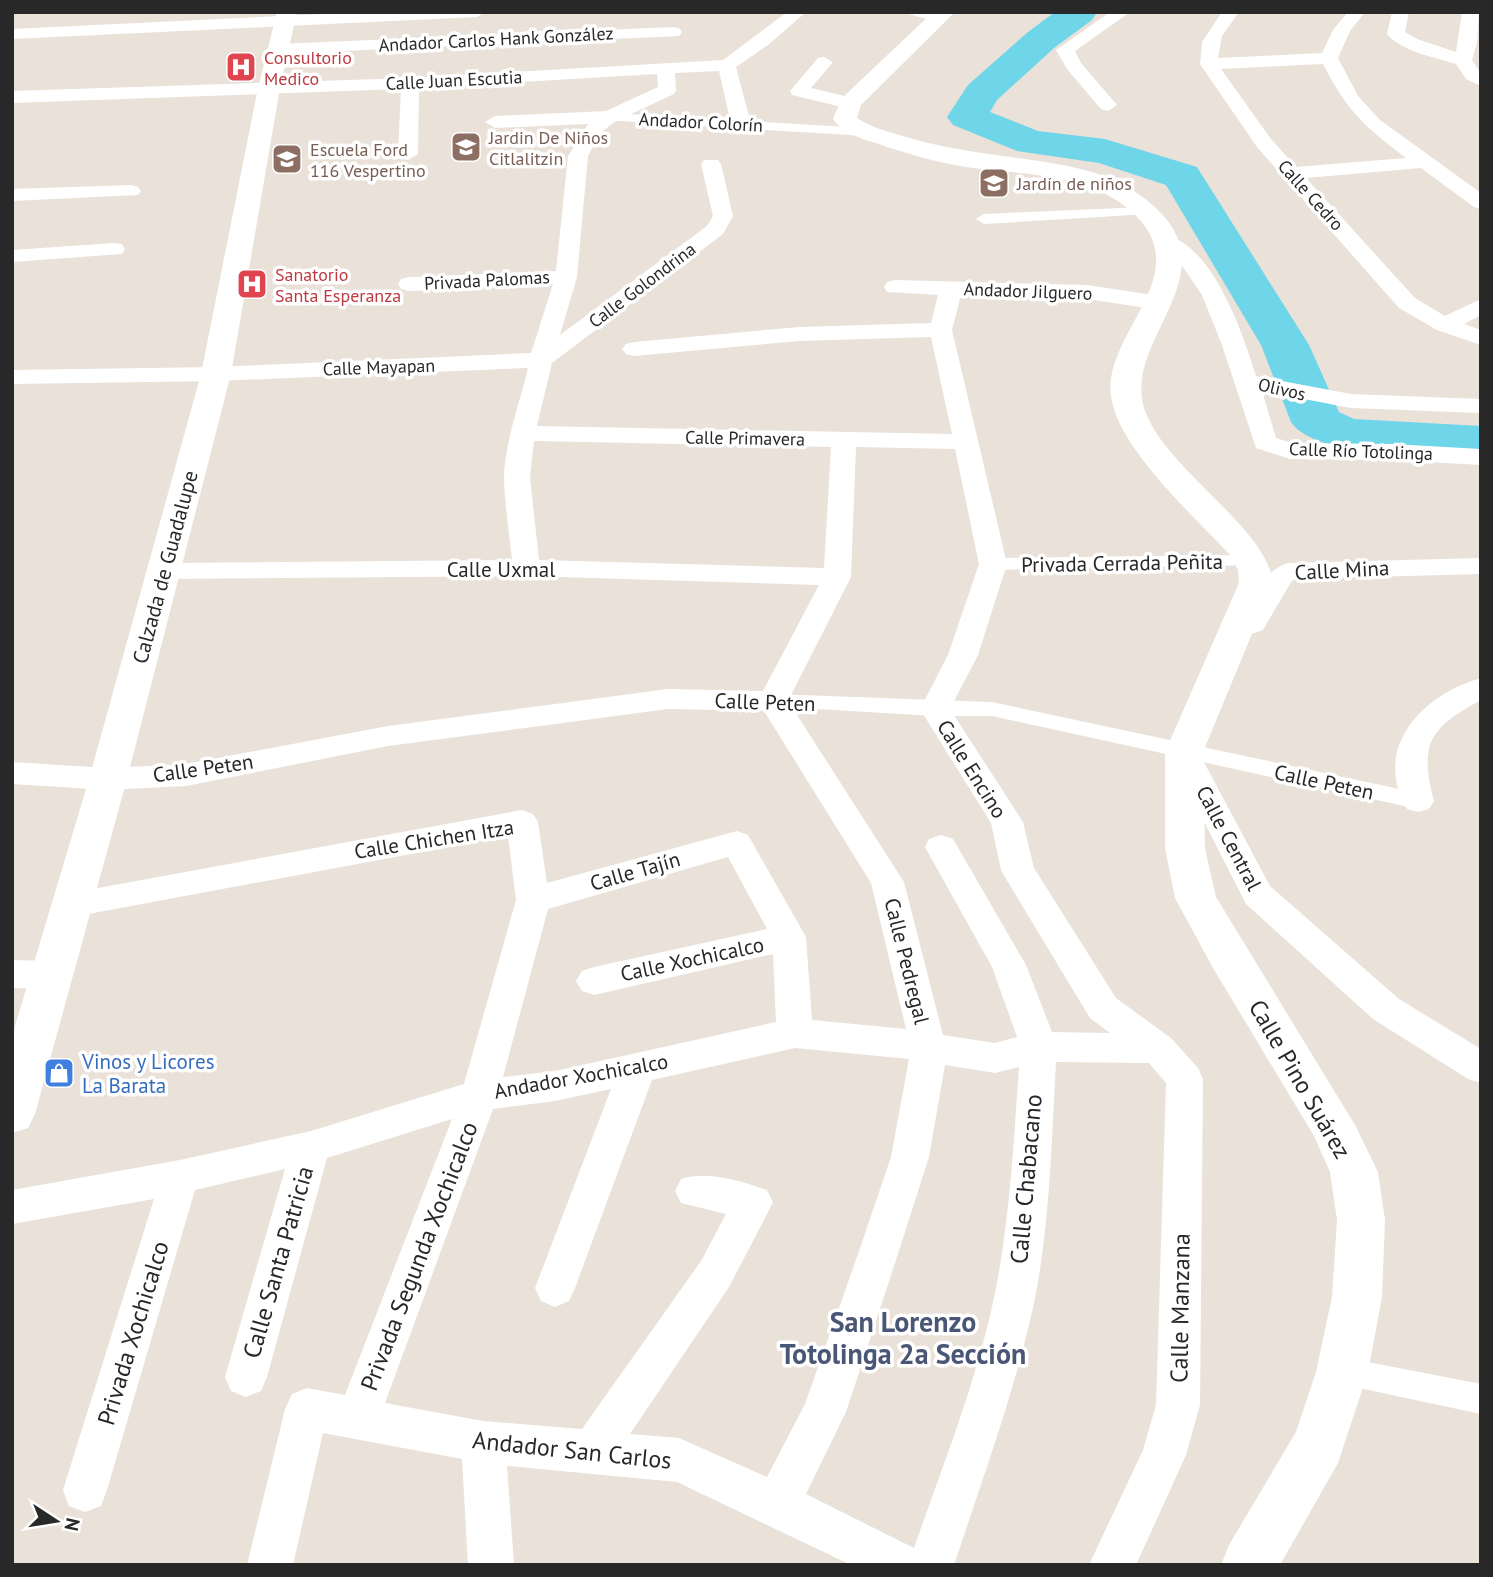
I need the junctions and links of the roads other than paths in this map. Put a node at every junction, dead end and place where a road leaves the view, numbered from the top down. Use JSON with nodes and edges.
{"nodes":[{"id":1,"x":477,"y":12,"type":"edge"},
{"id":2,"x":674,"y":12,"type":"edge"},
{"id":3,"x":798,"y":12,"type":"edge"},
{"id":4,"x":908,"y":12,"type":"edge"},
{"id":5,"x":1122,"y":12,"type":"edge"},
{"id":6,"x":1231,"y":12,"type":"edge"},
{"id":7,"x":1357,"y":12,"type":"edge"},
{"id":8,"x":1401,"y":12,"type":"edge"},
{"id":9,"x":1471,"y":12,"type":"edge"},
{"id":10,"x":942,"y":15,"type":"edge"},
{"id":11,"x":283,"y":27,"type":"edge"},
{"id":12,"x":12,"y":34,"type":"edge"},
{"id":13,"x":1471,"y":47,"type":"edge"},
{"id":14,"x":683,"y":49,"type":"junction"},
{"id":15,"x":1329,"y":58,"type":"junction"},
{"id":16,"x":824,"y":62,"type":"dead end"},
{"id":17,"x":1209,"y":64,"type":"junction"},
{"id":18,"x":727,"y":65,"type":"junction"},
{"id":19,"x":665,"y":66,"type":"junction"},
{"id":20,"x":494,"y":78,"type":"junction"},
{"id":21,"x":1481,"y":81,"type":"edge"},
{"id":22,"x":410,"y":83,"type":"junction"},
{"id":23,"x":269,"y":88,"type":"junction"},
{"id":24,"x":12,"y":97,"type":"edge"},
{"id":25,"x":850,"y":103,"type":"junction"},
{"id":26,"x":1108,"y":105,"type":"dead end"},
{"id":27,"x":609,"y":117,"type":"junction"},
{"id":28,"x":495,"y":121,"type":"junction"},
{"id":29,"x":741,"y":124,"type":"junction"},
{"id":30,"x":866,"y":132,"type":"junction"},
{"id":31,"x":494,"y":144,"type":"dead end"},
{"id":32,"x":408,"y":154,"type":"dead end"},
{"id":33,"x":1424,"y":162,"type":"junction"},
{"id":34,"x":711,"y":164,"type":"dead end"},
{"id":35,"x":1291,"y":173,"type":"junction"},
{"id":36,"x":131,"y":191,"type":"dead end"},
{"id":37,"x":12,"y":195,"type":"edge"},
{"id":38,"x":1481,"y":203,"type":"edge"},
{"id":39,"x":1144,"y":211,"type":"junction"},
{"id":40,"x":984,"y":219,"type":"dead end"},
{"id":41,"x":1166,"y":241,"type":"junction"},
{"id":42,"x":114,"y":248,"type":"dead end"},
{"id":43,"x":12,"y":256,"type":"edge"},
{"id":44,"x":566,"y":277,"type":"junction"},
{"id":45,"x":409,"y":284,"type":"dead end"},
{"id":46,"x":895,"y":287,"type":"dead end"},
{"id":47,"x":951,"y":289,"type":"junction"},
{"id":48,"x":1160,"y":303,"type":"junction"},
{"id":49,"x":1481,"y":306,"type":"edge"},
{"id":50,"x":1446,"y":325,"type":"junction"},
{"id":51,"x":940,"y":330,"type":"junction"},
{"id":52,"x":1481,"y":338,"type":"edge"},
{"id":53,"x":634,"y":349,"type":"dead end"},
{"id":54,"x":541,"y":360,"type":"junction"},
{"id":55,"x":216,"y":374,"type":"junction"},
{"id":56,"x":12,"y":377,"type":"edge"},
{"id":57,"x":1247,"y":381,"type":"junction"},
{"id":58,"x":1481,"y":405,"type":"edge"},
{"id":59,"x":522,"y":433,"type":"junction"},
{"id":60,"x":844,"y":440,"type":"junction"},
{"id":61,"x":968,"y":442,"type":"junction"},
{"id":62,"x":1481,"y":457,"type":"edge"},
{"id":63,"x":1252,"y":561,"type":"junction"},
{"id":64,"x":993,"y":564,"type":"junction"},
{"id":65,"x":1481,"y":566,"type":"edge"},
{"id":66,"x":526,"y":568,"type":"junction"},
{"id":67,"x":165,"y":571,"type":"junction"},
{"id":68,"x":837,"y":577,"type":"junction"},
{"id":69,"x":1234,"y":631,"type":"junction"},
{"id":70,"x":1481,"y":688,"type":"edge"},
{"id":71,"x":773,"y":701,"type":"junction"},
{"id":72,"x":935,"y":709,"type":"junction"},
{"id":73,"x":1184,"y":752,"type":"junction"},
{"id":74,"x":12,"y":773,"type":"edge"},
{"id":75,"x":108,"y":779,"type":"junction"},
{"id":76,"x":1418,"y":801,"type":"joint"},
{"id":77,"x":941,"y":847,"type":"dead end"},
{"id":78,"x":533,"y":900,"type":"junction"},
{"id":79,"x":72,"y":904,"type":"junction"},
{"id":80,"x":789,"y":937,"type":"junction"},
{"id":81,"x":12,"y":974,"type":"edge"},
{"id":82,"x":52,"y":975,"type":"junction"},
{"id":83,"x":594,"y":981,"type":"dead end"},
{"id":84,"x":795,"y":1033,"type":"junction"},
{"id":85,"x":1039,"y":1047,"type":"junction"},
{"id":86,"x":926,"y":1048,"type":"junction"},
{"id":87,"x":1158,"y":1048,"type":"junction"},
{"id":88,"x":639,"y":1067,"type":"junction"},
{"id":89,"x":1481,"y":1068,"type":"edge"},
{"id":90,"x":480,"y":1095,"type":"junction"},
{"id":91,"x":12,"y":1114,"type":"edge"},
{"id":92,"x":311,"y":1147,"type":"junction"},
{"id":93,"x":180,"y":1177,"type":"junction"},
{"id":94,"x":695,"y":1191,"type":"dead end"},
{"id":95,"x":12,"y":1207,"type":"edge"},
{"id":96,"x":555,"y":1288,"type":"dead end"},
{"id":97,"x":1342,"y":1372,"type":"junction"},
{"id":98,"x":246,"y":1377,"type":"dead end"},
{"id":99,"x":1481,"y":1399,"type":"edge"},
{"id":100,"x":358,"y":1418,"type":"junction"},
{"id":101,"x":483,"y":1442,"type":"junction"},
{"id":102,"x":592,"y":1452,"type":"junction"},
{"id":103,"x":85,"y":1490,"type":"dead end"},
{"id":104,"x":777,"y":1504,"type":"junction"},
{"id":105,"x":270,"y":1565,"type":"edge"},
{"id":106,"x":491,"y":1565,"type":"edge"},
{"id":107,"x":900,"y":1565,"type":"edge"},
{"id":108,"x":931,"y":1565,"type":"edge"},
{"id":109,"x":1112,"y":1565,"type":"edge"},
{"id":110,"x":1249,"y":1565,"type":"edge"}],
"edges":[{"from":1,"to":11,"type":"street"},
{"from":2,"to":14,"type":"street"},
{"from":3,"to":18,"type":"street"},
{"from":4,"to":10,"type":"street"},
{"from":5,"to":26,"type":"street"},
{"from":6,"to":17,"type":"street"},
{"from":7,"to":15,"type":"street"},
{"from":8,"to":13,"type":"street"},
{"from":9,"to":13,"type":"street"},
{"from":10,"to":25,"type":"street"},
{"from":11,"to":12,"type":"street"},
{"from":11,"to":14,"type":"street","name":"Andador Carlos Hank González"},
{"from":11,"to":23,"type":"street","name":"Calzada de Guadalupe"},
{"from":13,"to":21,"type":"street"},
{"from":14,"to":18,"type":"street","name":"Calle Juan Escutia"},
{"from":14,"to":19,"type":"street","name":"Calle Juan Escutia"},
{"from":15,"to":17,"type":"street"},
{"from":15,"to":33,"type":"street"},
{"from":16,"to":25,"type":"street"},
{"from":17,"to":35,"type":"street","name":"Calle Cedro"},
{"from":18,"to":29,"type":"street"},
{"from":19,"to":20,"type":"street","name":"Calle Juan Escutia"},
{"from":19,"to":27,"type":"street"},
{"from":20,"to":22,"type":"street","name":"Calle Juan Escutia"},
{"from":20,"to":28,"type":"street"},
{"from":22,"to":23,"type":"street","name":"Calle Juan Escutia"},
{"from":22,"to":32,"type":"street"},
{"from":23,"to":24,"type":"street","name":"Calle Juan Escutia"},
{"from":23,"to":55,"type":"street","name":"Calzada de Guadalupe"},
{"from":25,"to":30,"type":"street"},
{"from":27,"to":28,"type":"street","name":"Andador Colorín"},
{"from":27,"to":29,"type":"street","name":"Andador Colorín"},
{"from":27,"to":44,"type":"street"},
{"from":28,"to":31,"type":"street"},
{"from":29,"to":30,"type":"street","name":"Andador Colorín"},
{"from":30,"to":39,"type":"street"},
{"from":33,"to":35,"type":"street"},
{"from":33,"to":38,"type":"street"},
{"from":34,"to":54,"type":"street","name":"Calle Golondrina"},
{"from":35,"to":50,"type":"street","name":"Calle Cedro"},
{"from":36,"to":37,"type":"street"},
{"from":39,"to":40,"type":"street"},
{"from":39,"to":41,"type":"street"},
{"from":41,"to":48,"type":"street"},
{"from":41,"to":57,"type":"street","name":"Olivos"},
{"from":42,"to":43,"type":"street"},
{"from":44,"to":45,"type":"street","name":"Privada Palomas"},
{"from":44,"to":54,"type":"street"},
{"from":46,"to":47,"type":"street","name":"Andador Jilguero"},
{"from":47,"to":48,"type":"street","name":"Andador Jilguero"},
{"from":47,"to":51,"type":"street","name":"Calle Encino"},
{"from":48,"to":63,"type":"street"},
{"from":49,"to":50,"type":"street"},
{"from":50,"to":52,"type":"street","name":"Calle Cedro"},
{"from":51,"to":53,"type":"street"},
{"from":51,"to":61,"type":"street","name":"Calle Encino"},
{"from":54,"to":55,"type":"street","name":"Calle Mayapan"},
{"from":54,"to":59,"type":"street"},
{"from":55,"to":56,"type":"street","name":"Calle Mayapan"},
{"from":55,"to":67,"type":"street","name":"Calzada de Guadalupe"},
{"from":57,"to":58,"type":"street","name":"Olivos"},
{"from":57,"to":62,"type":"street","name":"Calle Río Totolinga"},
{"from":59,"to":60,"type":"street","name":"Calle Primavera"},
{"from":59,"to":66,"type":"street"},
{"from":60,"to":61,"type":"street","name":"Calle Primavera"},
{"from":60,"to":68,"type":"street"},
{"from":61,"to":64,"type":"street","name":"Calle Encino"},
{"from":63,"to":64,"type":"street","name":"Privada Cerrada Peñita"},
{"from":63,"to":69,"type":"street"},
{"from":64,"to":72,"type":"street","name":"Calle Encino"},
{"from":65,"to":69,"type":"street","name":"Calle Mina"},
{"from":66,"to":67,"type":"street","name":"Calle Uxmal"},
{"from":66,"to":68,"type":"street","name":"Calle Uxmal"},
{"from":67,"to":75,"type":"street","name":"Calzada de Guadalupe"},
{"from":68,"to":71,"type":"street"},
{"from":69,"to":73,"type":"street"},
{"from":70,"to":76,"type":"street"},
{"from":71,"to":72,"type":"street","name":"Calle Peten"},
{"from":71,"to":75,"type":"street","name":"Calle Peten"},
{"from":71,"to":86,"type":"street","name":"Calle Pedregal"},
{"from":72,"to":73,"type":"street","name":"Calle Peten"},
{"from":72,"to":87,"type":"street","name":"Calle Encino"},
{"from":73,"to":76,"type":"street","name":"Calle Peten"},
{"from":73,"to":89,"type":"street","name":"Calle Central"},
{"from":73,"to":97,"type":"street","name":"Calle Pino Suárez"},
{"from":74,"to":75,"type":"street","name":"Calle Peten"},
{"from":75,"to":79,"type":"street","name":"Calzada de Guadalupe"},
{"from":77,"to":85,"type":"street","name":"Calle Chabacano"},
{"from":78,"to":79,"type":"street","name":"Calle Chichen Itza"},
{"from":78,"to":80,"type":"street","name":"Calle Tajín"},
{"from":78,"to":90,"type":"street","name":"Calle Chichen Itza"},
{"from":79,"to":82,"type":"street","name":"Calzada de Guadalupe"},
{"from":80,"to":83,"type":"street","name":"Calle Xochicalco"},
{"from":80,"to":84,"type":"street"},
{"from":81,"to":82,"type":"street"},
{"from":82,"to":91,"type":"street","name":"Calzada de Guadalupe"},
{"from":84,"to":86,"type":"street","name":"Andador Xochicalco"},
{"from":84,"to":88,"type":"street","name":"Andador Xochicalco"},
{"from":85,"to":86,"type":"street","name":"Andador Xochicalco"},
{"from":85,"to":87,"type":"street","name":"Andador Xochicalco"},
{"from":85,"to":108,"type":"street","name":"Calle Chabacano"},
{"from":86,"to":104,"type":"street","name":"Calle Pedregal"},
{"from":87,"to":109,"type":"street","name":"Calle Manzana"},
{"from":88,"to":90,"type":"street","name":"Andador Xochicalco"},
{"from":88,"to":96,"type":"street"},
{"from":90,"to":92,"type":"street","name":"Andador Xochicalco"},
{"from":90,"to":100,"type":"street","name":"Privada Segunda Xochicalco"},
{"from":92,"to":93,"type":"street","name":"Andador Xochicalco"},
{"from":92,"to":98,"type":"street","name":"Calle Santa Patricia"},
{"from":93,"to":95,"type":"street","name":"Andador Xochicalco"},
{"from":93,"to":103,"type":"street","name":"Privada Xochicalco"},
{"from":94,"to":102,"type":"street"},
{"from":97,"to":99,"type":"street"},
{"from":97,"to":110,"type":"street","name":"Calle Pino Suárez"},
{"from":100,"to":101,"type":"street","name":"Andador San Carlos"},
{"from":100,"to":105,"type":"street","name":"Andador San Carlos"},
{"from":101,"to":102,"type":"street","name":"Andador San Carlos"},
{"from":101,"to":106,"type":"street"},
{"from":102,"to":104,"type":"street","name":"Andador San Carlos"},
{"from":104,"to":107,"type":"street","name":"Andador San Carlos"}]}
